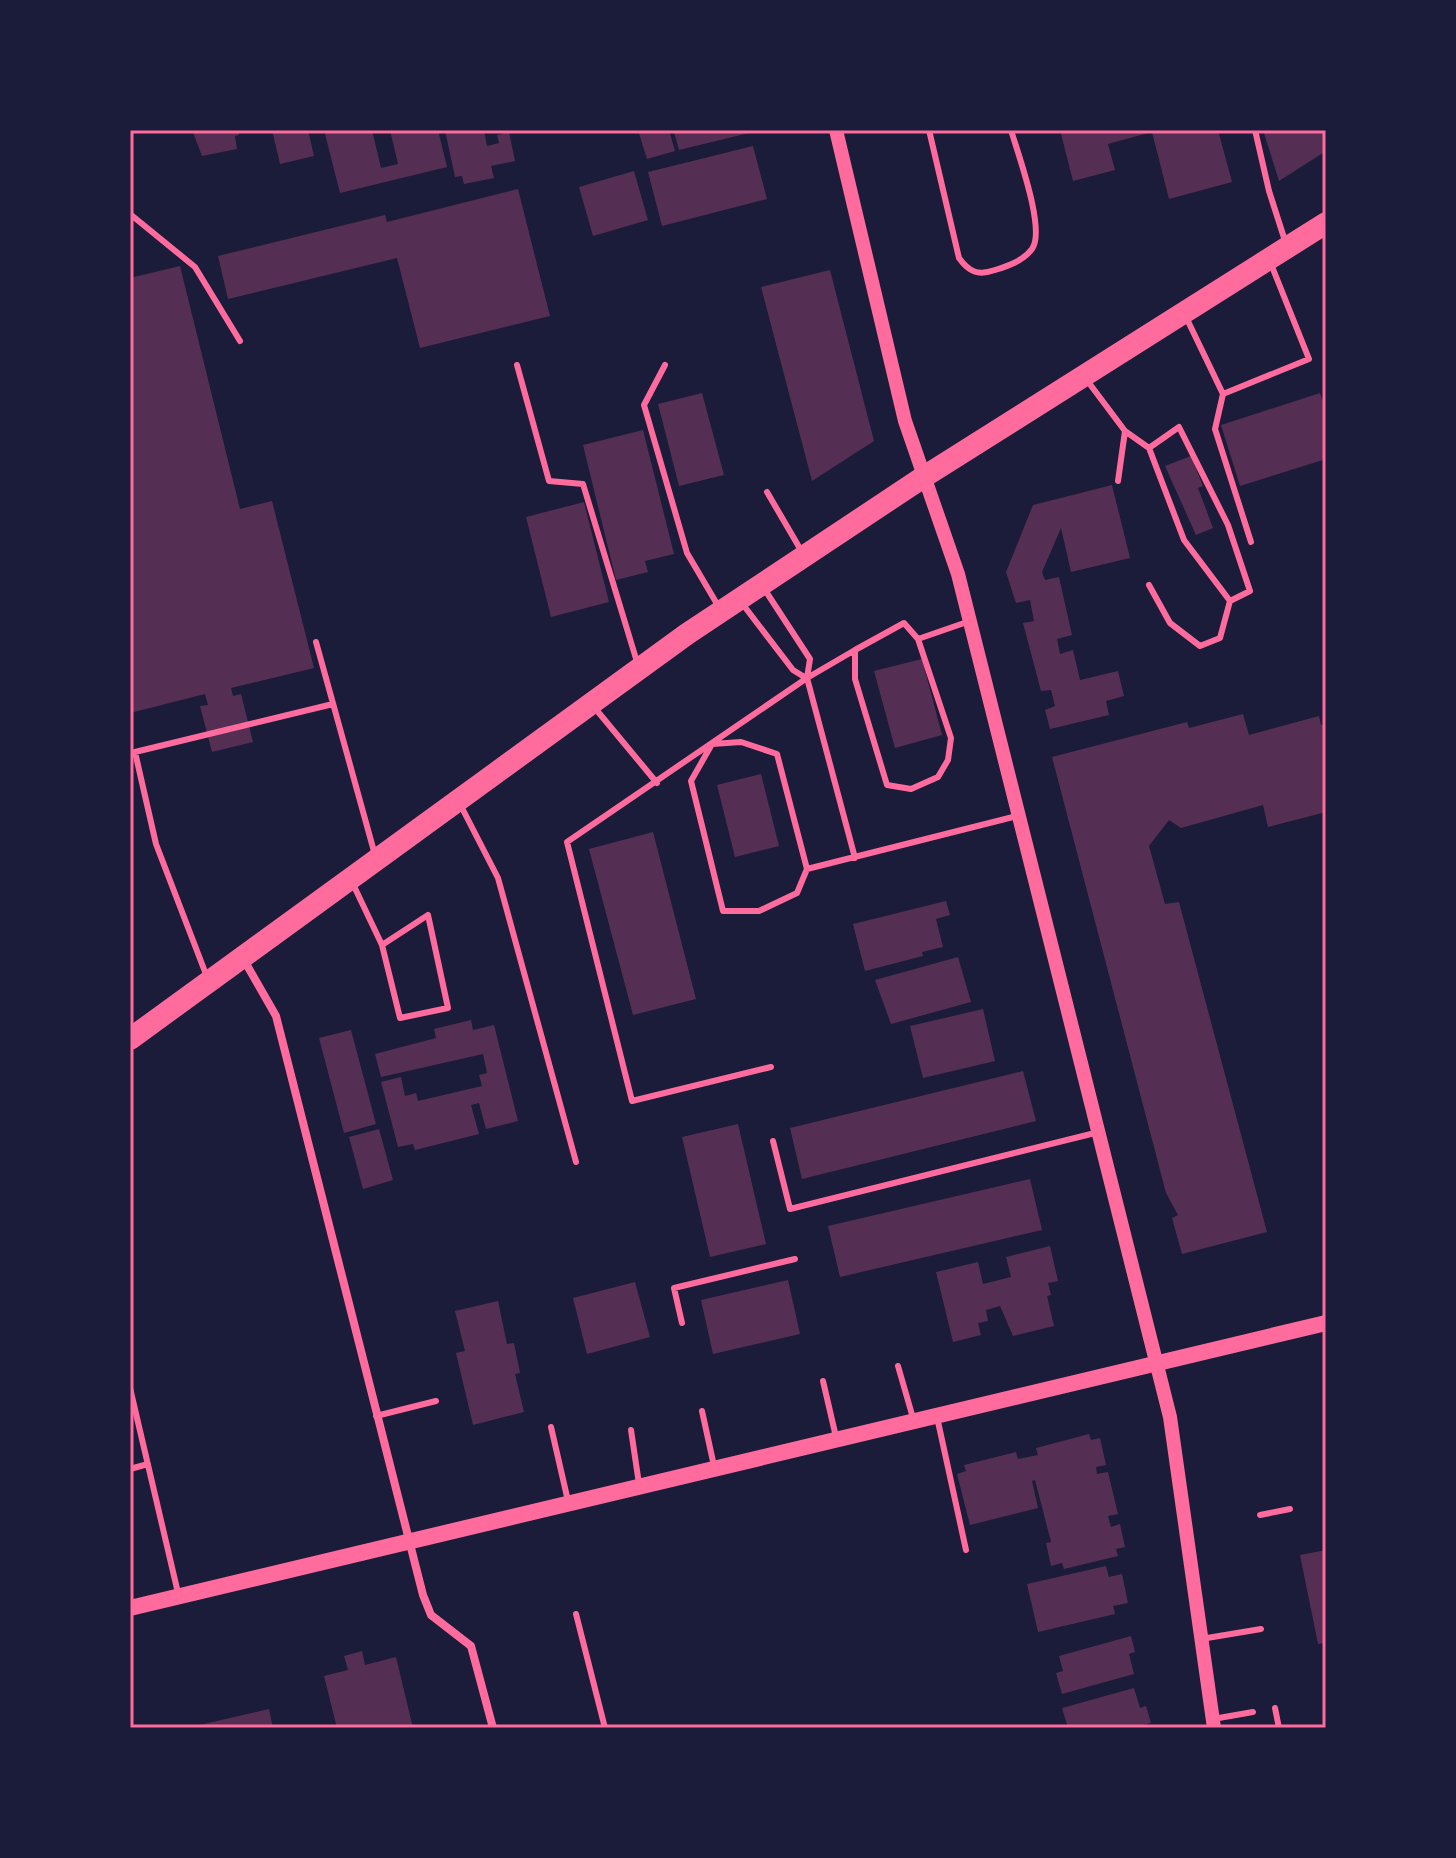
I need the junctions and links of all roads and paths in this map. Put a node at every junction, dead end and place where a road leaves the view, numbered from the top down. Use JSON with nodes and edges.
{"nodes":[{"id":1,"x":836,"y":130,"type":"edge"},
{"id":2,"x":929,"y":130,"type":"edge"},
{"id":3,"x":1011,"y":130,"type":"edge"},
{"id":4,"x":1255,"y":130,"type":"edge"},
{"id":5,"x":130,"y":214,"type":"edge"},
{"id":6,"x":1326,"y":223,"type":"edge"},
{"id":7,"x":1278,"y":253,"type":"junction"},
{"id":8,"x":1184,"y":312,"type":"junction"},
{"id":9,"x":240,"y":341,"type":"dead end"},
{"id":10,"x":517,"y":365,"type":"dead end"},
{"id":11,"x":665,"y":365,"type":"dead end"},
{"id":12,"x":1084,"y":376,"type":"junction"},
{"id":13,"x":1223,"y":394,"type":"junction"},
{"id":14,"x":1125,"y":431,"type":"junction"},
{"id":15,"x":1149,"y":448,"type":"junction"},
{"id":16,"x":922,"y":478,"type":"junction"},
{"id":17,"x":1118,"y":481,"type":"dead end"},
{"id":18,"x":767,"y":492,"type":"dead end"},
{"id":19,"x":1251,"y":542,"type":"dead end"},
{"id":20,"x":803,"y":556,"type":"junction"},
{"id":21,"x":761,"y":584,"type":"junction"},
{"id":22,"x":1149,"y":585,"type":"dead end"},
{"id":23,"x":1230,"y":601,"type":"junction"},
{"id":24,"x":730,"y":606,"type":"junction"},
{"id":25,"x":970,"y":621,"type":"junction"},
{"id":26,"x":918,"y":639,"type":"junction"},
{"id":27,"x":316,"y":642,"type":"dead end"},
{"id":28,"x":855,"y":650,"type":"junction"},
{"id":29,"x":639,"y":669,"type":"junction"},
{"id":30,"x":807,"y":678,"type":"junction"},
{"id":31,"x":333,"y":704,"type":"junction"},
{"id":32,"x":592,"y":704,"type":"junction"},
{"id":33,"x":712,"y":744,"type":"junction"},
{"id":34,"x":657,"y":783,"type":"junction"},
{"id":35,"x":459,"y":802,"type":"junction"},
{"id":36,"x":1019,"y":815,"type":"junction"},
{"id":37,"x":855,"y":858,"type":"junction"},
{"id":38,"x":377,"y":862,"type":"junction"},
{"id":39,"x":807,"y":869,"type":"junction"},
{"id":40,"x":351,"y":881,"type":"junction"},
{"id":41,"x":382,"y":945,"type":"junction"},
{"id":42,"x":244,"y":959,"type":"junction"},
{"id":43,"x":210,"y":983,"type":"junction"},
{"id":44,"x":130,"y":1039,"type":"edge"},
{"id":45,"x":771,"y":1067,"type":"dead end"},
{"id":46,"x":1099,"y":1132,"type":"junction"},
{"id":47,"x":773,"y":1141,"type":"dead end"},
{"id":48,"x":576,"y":1162,"type":"dead end"},
{"id":49,"x":795,"y":1259,"type":"dead end"},
{"id":50,"x":682,"y":1323,"type":"dead end"},
{"id":51,"x":1326,"y":1323,"type":"edge"},
{"id":52,"x":1157,"y":1364,"type":"junction"},
{"id":53,"x":898,"y":1366,"type":"dead end"},
{"id":54,"x":823,"y":1381,"type":"dead end"},
{"id":55,"x":130,"y":1390,"type":"edge"},
{"id":56,"x":436,"y":1401,"type":"dead end"},
{"id":57,"x":702,"y":1411,"type":"dead end"},
{"id":58,"x":376,"y":1416,"type":"junction"},
{"id":59,"x":937,"y":1417,"type":"junction"},
{"id":60,"x":914,"y":1422,"type":"junction"},
{"id":61,"x":551,"y":1427,"type":"dead end"},
{"id":62,"x":631,"y":1430,"type":"dead end"},
{"id":63,"x":837,"y":1441,"type":"junction"},
{"id":64,"x":148,"y":1464,"type":"junction"},
{"id":65,"x":130,"y":1469,"type":"edge"},
{"id":66,"x":715,"y":1470,"type":"junction"},
{"id":67,"x":640,"y":1487,"type":"junction"},
{"id":68,"x":568,"y":1505,"type":"junction"},
{"id":69,"x":1290,"y":1509,"type":"dead end"},
{"id":70,"x":1260,"y":1515,"type":"dead end"},
{"id":71,"x":408,"y":1543,"type":"junction"},
{"id":72,"x":966,"y":1550,"type":"dead end"},
{"id":73,"x":179,"y":1596,"type":"junction"},
{"id":74,"x":130,"y":1608,"type":"edge"},
{"id":75,"x":576,"y":1614,"type":"dead end"},
{"id":76,"x":1261,"y":1629,"type":"dead end"},
{"id":77,"x":1201,"y":1639,"type":"junction"},
{"id":78,"x":1275,"y":1708,"type":"dead end"},
{"id":79,"x":1253,"y":1712,"type":"dead end"},
{"id":80,"x":1214,"y":1723,"type":"edge"},
{"id":81,"x":493,"y":1728,"type":"edge"},
{"id":82,"x":605,"y":1728,"type":"edge"},
{"id":83,"x":1279,"y":1728,"type":"edge"}],
"edges":[{"from":1,"to":16,"type":"street"},
{"from":2,"to":3,"type":"lane"},
{"from":4,"to":7,"type":"lane"},
{"from":5,"to":9,"type":"lane"},
{"from":6,"to":7,"type":"highway"},
{"from":7,"to":8,"type":"highway"},
{"from":7,"to":13,"type":"lane"},
{"from":8,"to":12,"type":"highway"},
{"from":8,"to":13,"type":"lane"},
{"from":10,"to":29,"type":"lane"},
{"from":11,"to":24,"type":"lane"},
{"from":12,"to":14,"type":"lane"},
{"from":12,"to":16,"type":"highway"},
{"from":13,"to":19,"type":"lane"},
{"from":14,"to":15,"type":"lane"},
{"from":14,"to":17,"type":"lane"},
{"from":15,"to":23,"type":"lane"},
{"from":15,"to":23,"type":"lane"},
{"from":16,"to":20,"type":"highway"},
{"from":16,"to":25,"type":"street"},
{"from":18,"to":20,"type":"lane"},
{"from":20,"to":21,"type":"highway"},
{"from":21,"to":24,"type":"highway"},
{"from":21,"to":30,"type":"lane"},
{"from":22,"to":23,"type":"lane"},
{"from":24,"to":29,"type":"highway"},
{"from":24,"to":30,"type":"lane"},
{"from":25,"to":26,"type":"lane"},
{"from":25,"to":36,"type":"street"},
{"from":26,"to":28,"type":"lane"},
{"from":26,"to":28,"type":"lane"},
{"from":27,"to":31,"type":"lane"},
{"from":28,"to":30,"type":"lane"},
{"from":29,"to":32,"type":"highway"},
{"from":30,"to":33,"type":"lane"},
{"from":30,"to":37,"type":"lane"},
{"from":31,"to":38,"type":"lane"},
{"from":31,"to":43,"type":"lane"},
{"from":32,"to":34,"type":"lane"},
{"from":32,"to":35,"type":"highway"},
{"from":33,"to":34,"type":"lane"},
{"from":33,"to":39,"type":"lane"},
{"from":33,"to":39,"type":"lane"},
{"from":34,"to":45,"type":"lane"},
{"from":35,"to":38,"type":"highway"},
{"from":35,"to":48,"type":"lane"},
{"from":36,"to":37,"type":"lane"},
{"from":36,"to":46,"type":"street"},
{"from":37,"to":39,"type":"lane"},
{"from":38,"to":40,"type":"highway"},
{"from":40,"to":41,"type":"lane"},
{"from":40,"to":42,"type":"highway"},
{"from":41,"to":41,"type":"lane"},
{"from":42,"to":43,"type":"highway"},
{"from":42,"to":58,"type":"street"},
{"from":43,"to":44,"type":"highway"},
{"from":46,"to":47,"type":"lane"},
{"from":46,"to":52,"type":"street"},
{"from":49,"to":50,"type":"lane"},
{"from":51,"to":52,"type":"main road"},
{"from":52,"to":59,"type":"main road"},
{"from":52,"to":77,"type":"street"},
{"from":53,"to":60,"type":"lane"},
{"from":54,"to":63,"type":"lane"},
{"from":55,"to":64,"type":"lane"},
{"from":56,"to":58,"type":"lane"},
{"from":57,"to":66,"type":"lane"},
{"from":58,"to":71,"type":"street"},
{"from":59,"to":60,"type":"main road"},
{"from":59,"to":72,"type":"lane"},
{"from":60,"to":63,"type":"main road"},
{"from":61,"to":68,"type":"lane"},
{"from":62,"to":67,"type":"lane"},
{"from":63,"to":66,"type":"main road"},
{"from":64,"to":65,"type":"lane"},
{"from":64,"to":73,"type":"lane"},
{"from":66,"to":67,"type":"main road"},
{"from":67,"to":68,"type":"main road"},
{"from":68,"to":71,"type":"main road"},
{"from":69,"to":70,"type":"lane"},
{"from":71,"to":73,"type":"main road"},
{"from":71,"to":81,"type":"street"},
{"from":73,"to":74,"type":"main road"},
{"from":75,"to":82,"type":"lane"},
{"from":76,"to":77,"type":"lane"},
{"from":77,"to":80,"type":"street"},
{"from":78,"to":83,"type":"lane"},
{"from":79,"to":80,"type":"lane"}]}
